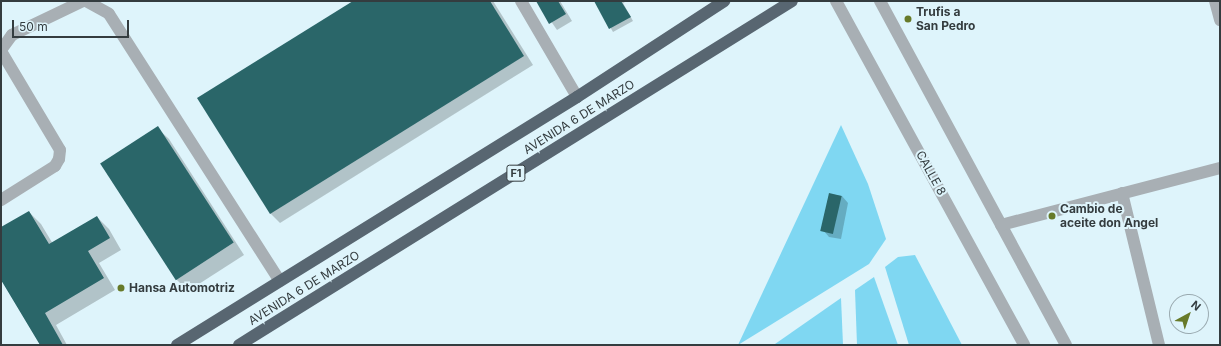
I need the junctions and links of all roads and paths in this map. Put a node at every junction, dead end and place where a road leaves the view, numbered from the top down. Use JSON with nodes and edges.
{"nodes":[{"id":1,"x":83,"y":1,"type":"edge"},
{"id":2,"x":86,"y":1,"type":"edge"},
{"id":3,"x":521,"y":1,"type":"edge"},
{"id":4,"x":724,"y":1,"type":"edge"},
{"id":5,"x":792,"y":1,"type":"edge"},
{"id":6,"x":836,"y":1,"type":"edge"},
{"id":7,"x":880,"y":1,"type":"edge"},
{"id":8,"x":1215,"y":1,"type":"edge"},
{"id":9,"x":1220,"y":20,"type":"edge"},
{"id":10,"x":1,"y":50,"type":"edge"},
{"id":11,"x":577,"y":97,"type":"junction"},
{"id":12,"x":1220,"y":168,"type":"edge"},
{"id":13,"x":1122,"y":192,"type":"junction"},
{"id":14,"x":1,"y":200,"type":"edge"},
{"id":15,"x":1001,"y":225,"type":"junction"},
{"id":16,"x":280,"y":281,"type":"junction"},
{"id":17,"x":177,"y":345,"type":"edge"},
{"id":18,"x":239,"y":345,"type":"edge"},
{"id":19,"x":1024,"y":345,"type":"edge"},
{"id":20,"x":1066,"y":345,"type":"edge"},
{"id":21,"x":1159,"y":345,"type":"edge"}],
"edges":[{"from":1,"to":10,"type":"street"},
{"from":2,"to":16,"type":"street"},
{"from":3,"to":11,"type":"street"},
{"from":4,"to":11,"type":"highway","name":"AVENIDA 6 DE MARZO"},
{"from":5,"to":18,"type":"highway","name":"AVENIDA 6 DE MARZO","number":"F1"},
{"from":6,"to":19,"type":"street","name":"CALLE 8"},
{"from":7,"to":15,"type":"street"},
{"from":8,"to":9,"type":"street"},
{"from":10,"to":14,"type":"street"},
{"from":11,"to":16,"type":"highway","name":"AVENIDA 6 DE MARZO"},
{"from":12,"to":13,"type":"street"},
{"from":13,"to":15,"type":"street"},
{"from":13,"to":21,"type":"street"},
{"from":15,"to":20,"type":"street"},
{"from":16,"to":17,"type":"highway","name":"AVENIDA 6 DE MARZO"}]}
